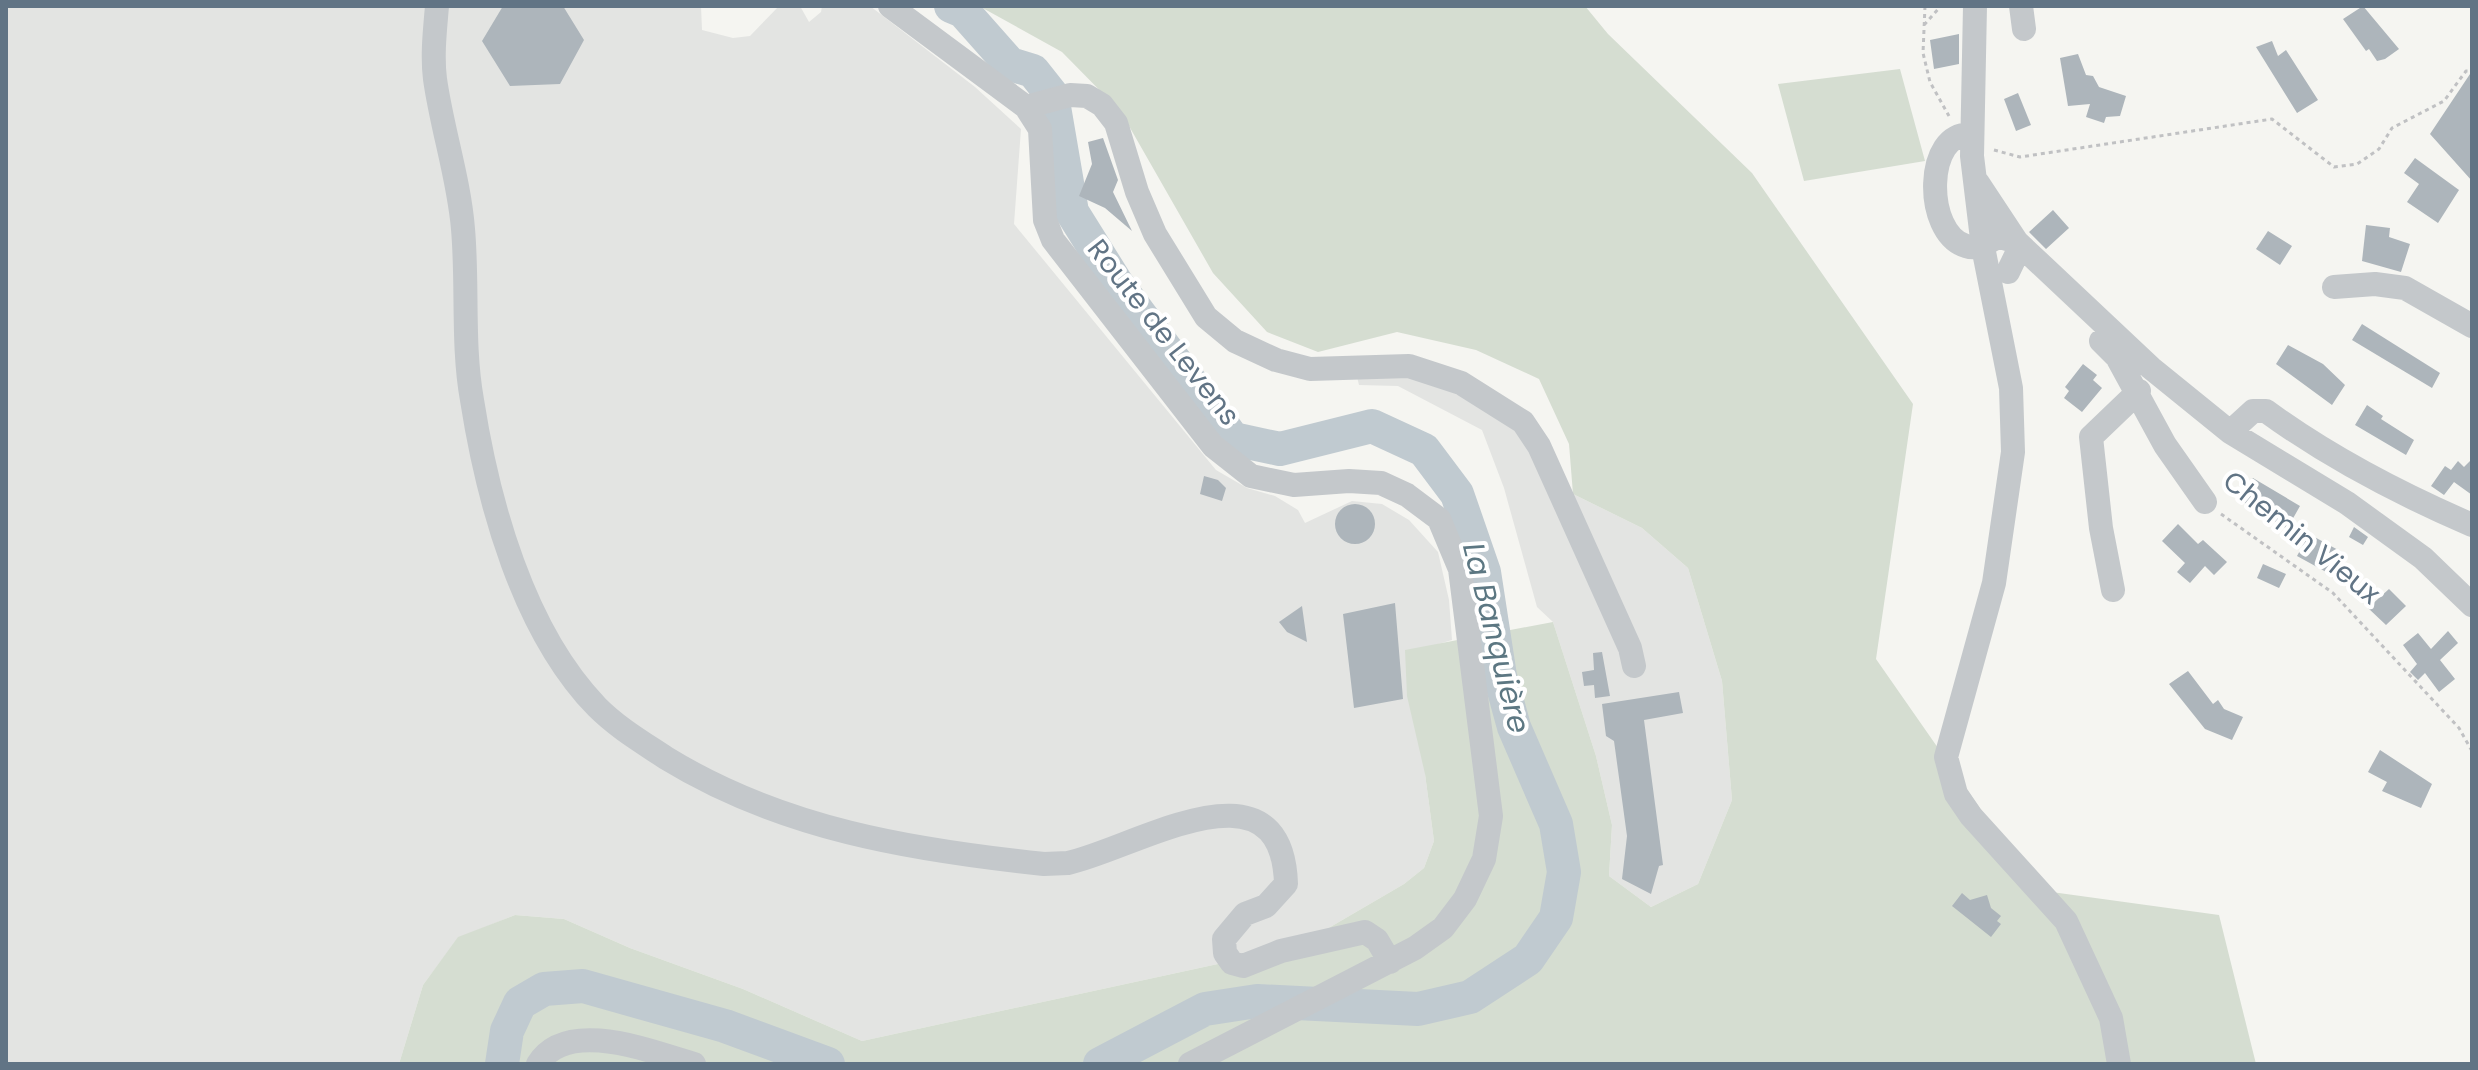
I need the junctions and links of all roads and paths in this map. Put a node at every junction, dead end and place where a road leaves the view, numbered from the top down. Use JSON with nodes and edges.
{"nodes":[{"id":1,"x":437,"y":6,"type":"edge"},
{"id":2,"x":890,"y":6,"type":"edge"},
{"id":3,"x":1925,"y":6,"type":"edge"},
{"id":4,"x":1941,"y":6,"type":"edge"},
{"id":5,"x":1978,"y":7,"type":"edge"},
{"id":6,"x":1924,"y":25,"type":"junction"},
{"id":7,"x":2472,"y":71,"type":"edge"},
{"id":8,"x":1941,"y":98,"type":"dead end"},
{"id":9,"x":1032,"y":106,"type":"junction"},
{"id":10,"x":1979,"y":142,"type":"junction"},
{"id":11,"x":1974,"y":177,"type":"junction"},
{"id":12,"x":1983,"y":247,"type":"junction"},
{"id":13,"x":2015,"y":261,"type":"junction"},
{"id":14,"x":2056,"y":281,"type":"junction"},
{"id":15,"x":2334,"y":287,"type":"dead end"},
{"id":16,"x":2000,"y":317,"type":"junction"},
{"id":17,"x":2472,"y":326,"type":"edge"},
{"id":18,"x":2139,"y":391,"type":"junction"},
{"id":19,"x":2230,"y":432,"type":"junction"},
{"id":20,"x":2205,"y":502,"type":"joint"},
{"id":21,"x":2472,"y":525,"type":"edge"},
{"id":22,"x":2113,"y":590,"type":"dead end"},
{"id":23,"x":2472,"y":605,"type":"edge"},
{"id":24,"x":1634,"y":666,"type":"dead end"},
{"id":25,"x":2472,"y":751,"type":"edge"},
{"id":26,"x":1381,"y":968,"type":"junction"},
{"id":27,"x":538,"y":1064,"type":"edge"},
{"id":28,"x":694,"y":1064,"type":"edge"},
{"id":29,"x":1190,"y":1064,"type":"edge"},
{"id":30,"x":2119,"y":1064,"type":"edge"}],
"edges":[{"from":1,"to":26,"type":"street"},
{"from":2,"to":9,"type":"street"},
{"from":3,"to":6,"type":"path"},
{"from":4,"to":6,"type":"path"},
{"from":5,"to":10,"type":"street"},
{"from":6,"to":8,"type":"path"},
{"from":7,"to":10,"type":"path"},
{"from":9,"to":24,"type":"street"},
{"from":9,"to":26,"type":"street","name":"Route de Levens"},
{"from":10,"to":11,"type":"street"},
{"from":10,"to":12,"type":"street"},
{"from":11,"to":12,"type":"street"},
{"from":11,"to":13,"type":"street"},
{"from":12,"to":13,"type":"street"},
{"from":12,"to":16,"type":"street"},
{"from":13,"to":14,"type":"street"},
{"from":13,"to":16,"type":"street"},
{"from":14,"to":18,"type":"street","name":"Chemin Vieux"},
{"from":14,"to":19,"type":"street"},
{"from":15,"to":17,"type":"street"},
{"from":16,"to":30,"type":"street"},
{"from":18,"to":20,"type":"street","name":"Chemin Vieux"},
{"from":18,"to":22,"type":"street"},
{"from":19,"to":21,"type":"street"},
{"from":19,"to":23,"type":"street"},
{"from":20,"to":25,"type":"path","name":"Chemin Vieux"},
{"from":26,"to":29,"type":"street","name":"Route de Levens"},
{"from":27,"to":28,"type":"street"}]}
